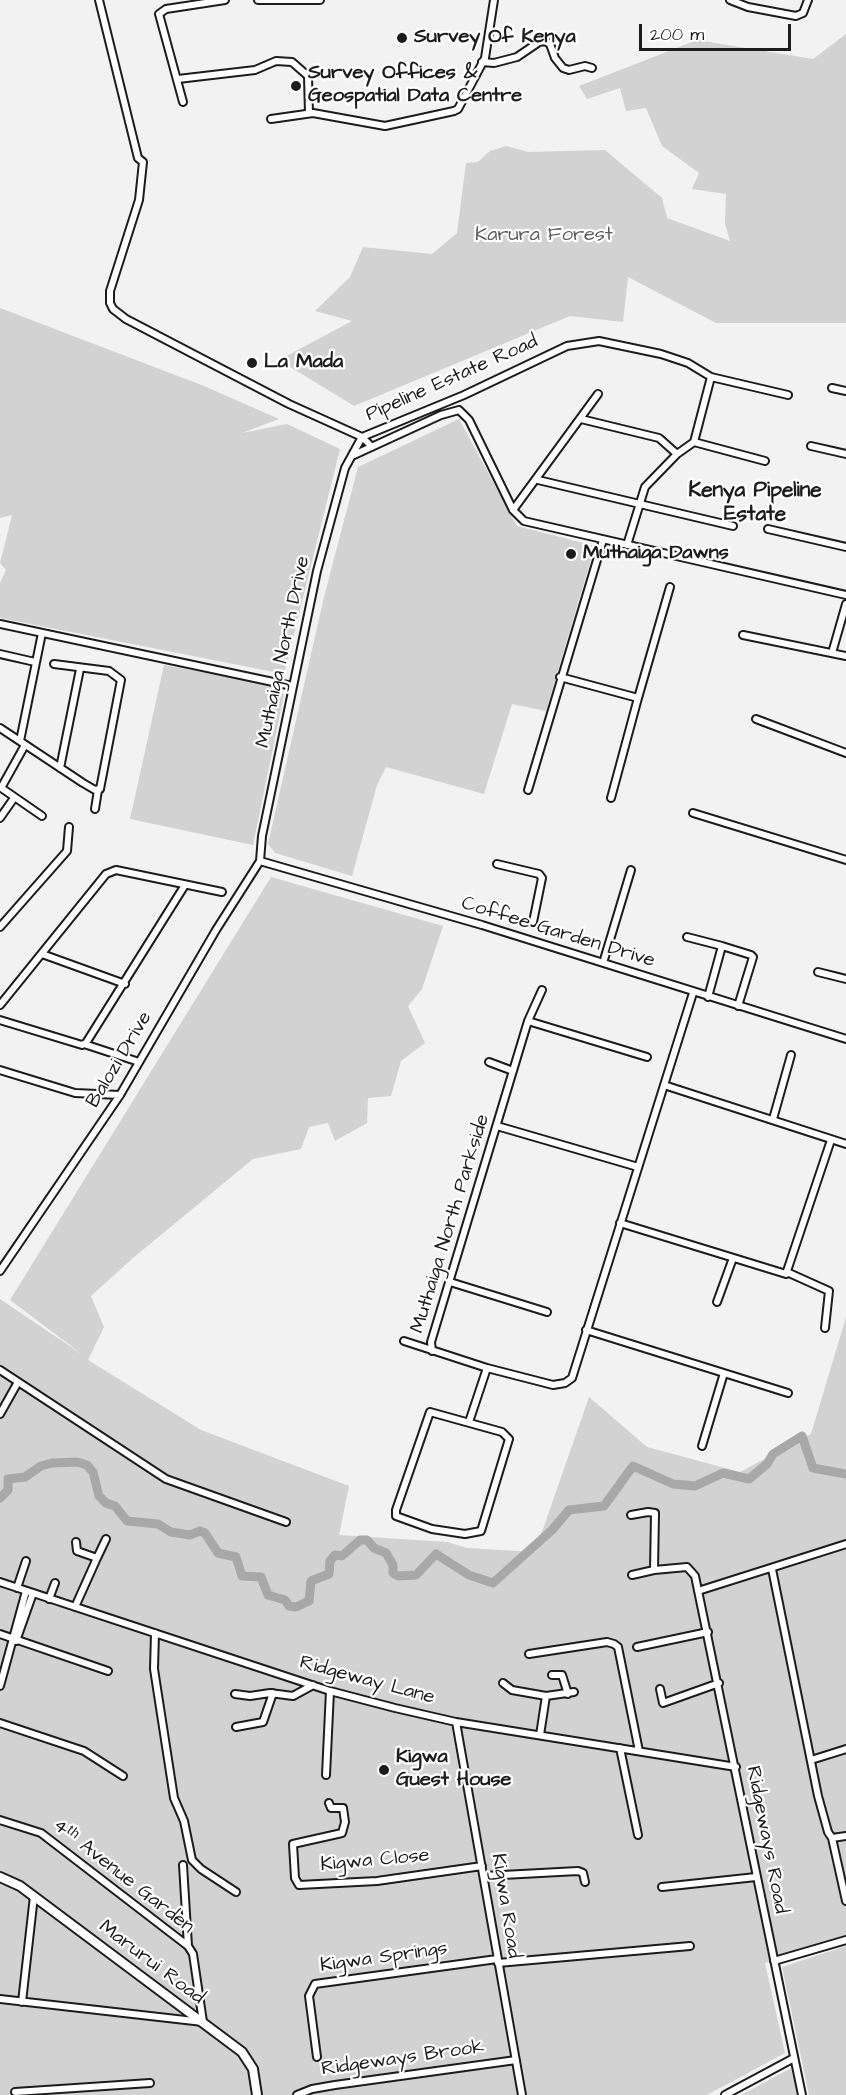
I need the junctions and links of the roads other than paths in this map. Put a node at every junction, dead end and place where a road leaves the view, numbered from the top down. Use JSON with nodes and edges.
{"nodes":[{"id":1,"x":99,"y":0,"type":"edge"},
{"id":2,"x":225,"y":0,"type":"edge"},
{"id":3,"x":258,"y":0,"type":"edge"},
{"id":4,"x":295,"y":0,"type":"edge"},
{"id":5,"x":320,"y":0,"type":"edge"},
{"id":6,"x":494,"y":0,"type":"edge"},
{"id":7,"x":730,"y":0,"type":"edge"},
{"id":8,"x":808,"y":0,"type":"edge"},
{"id":9,"x":482,"y":62,"type":"junction"},
{"id":10,"x":592,"y":68,"type":"dead end"},
{"id":11,"x":178,"y":79,"type":"junction"},
{"id":12,"x":183,"y":102,"type":"dead end"},
{"id":13,"x":309,"y":113,"type":"junction"},
{"id":14,"x":271,"y":119,"type":"dead end"},
{"id":15,"x":711,"y":377,"type":"junction"},
{"id":16,"x":832,"y":388,"type":"dead end"},
{"id":17,"x":846,"y":391,"type":"edge"},
{"id":18,"x":598,"y":394,"type":"dead end"},
{"id":19,"x":788,"y":395,"type":"dead end"},
{"id":20,"x":581,"y":419,"type":"junction"},
{"id":21,"x":362,"y":437,"type":"junction"},
{"id":22,"x":694,"y":442,"type":"junction"},
{"id":23,"x":811,"y":446,"type":"dead end"},
{"id":24,"x":372,"y":447,"type":"junction"},
{"id":25,"x":677,"y":454,"type":"junction"},
{"id":26,"x":846,"y":454,"type":"edge"},
{"id":27,"x":354,"y":455,"type":"junction"},
{"id":28,"x":765,"y":461,"type":"dead end"},
{"id":29,"x":538,"y":480,"type":"junction"},
{"id":30,"x":640,"y":503,"type":"junction"},
{"id":31,"x":513,"y":510,"type":"junction"},
{"id":32,"x":733,"y":526,"type":"dead end"},
{"id":33,"x":768,"y":529,"type":"dead end"},
{"id":34,"x":603,"y":540,"type":"junction"},
{"id":35,"x":627,"y":545,"type":"junction"},
{"id":36,"x":846,"y":547,"type":"edge"},
{"id":37,"x":670,"y":587,"type":"dead end"},
{"id":38,"x":846,"y":595,"type":"edge"},
{"id":39,"x":846,"y":604,"type":"edge"},
{"id":40,"x":0,"y":624,"type":"edge"},
{"id":41,"x":42,"y":633,"type":"junction"},
{"id":42,"x":743,"y":634,"type":"dead end"},
{"id":43,"x":832,"y":653,"type":"junction"},
{"id":44,"x":0,"y":654,"type":"edge"},
{"id":45,"x":846,"y":656,"type":"edge"},
{"id":46,"x":35,"y":662,"type":"junction"},
{"id":47,"x":54,"y":664,"type":"dead end"},
{"id":48,"x":80,"y":669,"type":"junction"},
{"id":49,"x":560,"y":677,"type":"junction"},
{"id":50,"x":292,"y":686,"type":"junction"},
{"id":51,"x":638,"y":698,"type":"junction"},
{"id":52,"x":756,"y":719,"type":"dead end"},
{"id":53,"x":0,"y":728,"type":"edge"},
{"id":54,"x":22,"y":743,"type":"junction"},
{"id":55,"x":846,"y":753,"type":"edge"},
{"id":56,"x":60,"y":768,"type":"junction"},
{"id":57,"x":0,"y":787,"type":"edge"},
{"id":58,"x":98,"y":790,"type":"junction"},
{"id":59,"x":528,"y":790,"type":"dead end"},
{"id":60,"x":14,"y":798,"type":"junction"},
{"id":61,"x":611,"y":798,"type":"dead end"},
{"id":62,"x":95,"y":809,"type":"dead end"},
{"id":63,"x":693,"y":813,"type":"dead end"},
{"id":64,"x":42,"y":816,"type":"dead end"},
{"id":65,"x":0,"y":818,"type":"edge"},
{"id":66,"x":69,"y":827,"type":"dead end"},
{"id":67,"x":846,"y":860,"type":"edge"},
{"id":68,"x":260,"y":861,"type":"junction"},
{"id":69,"x":497,"y":864,"type":"dead end"},
{"id":70,"x":632,"y":870,"type":"dead end"},
{"id":71,"x":185,"y":885,"type":"junction"},
{"id":72,"x":222,"y":892,"type":"dead end"},
{"id":73,"x":533,"y":922,"type":"dead end"},
{"id":74,"x":0,"y":927,"type":"edge"},
{"id":75,"x":687,"y":937,"type":"dead end"},
{"id":76,"x":722,"y":945,"type":"junction"},
{"id":77,"x":42,"y":954,"type":"junction"},
{"id":78,"x":603,"y":963,"type":"junction"},
{"id":79,"x":818,"y":972,"type":"dead end"},
{"id":80,"x":846,"y":979,"type":"edge"},
{"id":81,"x":125,"y":984,"type":"junction"},
{"id":82,"x":542,"y":990,"type":"dead end"},
{"id":83,"x":693,"y":993,"type":"junction"},
{"id":84,"x":708,"y":997,"type":"junction"},
{"id":85,"x":0,"y":1005,"type":"edge"},
{"id":86,"x":738,"y":1006,"type":"junction"},
{"id":87,"x":0,"y":1020,"type":"edge"},
{"id":88,"x":528,"y":1021,"type":"junction"},
{"id":89,"x":846,"y":1039,"type":"edge"},
{"id":90,"x":84,"y":1044,"type":"junction"},
{"id":91,"x":791,"y":1055,"type":"dead end"},
{"id":92,"x":647,"y":1057,"type":"dead end"},
{"id":93,"x":139,"y":1062,"type":"junction"},
{"id":94,"x":489,"y":1062,"type":"dead end"},
{"id":95,"x":0,"y":1070,"type":"edge"},
{"id":96,"x":513,"y":1071,"type":"junction"},
{"id":97,"x":664,"y":1085,"type":"junction"},
{"id":98,"x":120,"y":1095,"type":"junction"},
{"id":99,"x":773,"y":1119,"type":"junction"},
{"id":100,"x":497,"y":1126,"type":"junction"},
{"id":101,"x":831,"y":1140,"type":"junction"},
{"id":102,"x":846,"y":1144,"type":"edge"},
{"id":103,"x":638,"y":1167,"type":"junction"},
{"id":104,"x":620,"y":1223,"type":"junction"},
{"id":105,"x":733,"y":1258,"type":"junction"},
{"id":106,"x":0,"y":1271,"type":"edge"},
{"id":107,"x":788,"y":1273,"type":"junction"},
{"id":108,"x":450,"y":1282,"type":"junction"},
{"id":109,"x":717,"y":1302,"type":"dead end"},
{"id":110,"x":547,"y":1312,"type":"dead end"},
{"id":111,"x":825,"y":1328,"type":"dead end"},
{"id":112,"x":586,"y":1330,"type":"junction"},
{"id":113,"x":404,"y":1341,"type":"dead end"},
{"id":114,"x":432,"y":1351,"type":"junction"},
{"id":115,"x":487,"y":1368,"type":"junction"},
{"id":116,"x":0,"y":1371,"type":"edge"},
{"id":117,"x":724,"y":1372,"type":"junction"},
{"id":118,"x":18,"y":1382,"type":"junction"},
{"id":119,"x":789,"y":1393,"type":"dead end"},
{"id":120,"x":0,"y":1414,"type":"edge"},
{"id":121,"x":469,"y":1422,"type":"junction"},
{"id":122,"x":702,"y":1446,"type":"dead end"},
{"id":123,"x":631,"y":1515,"type":"dead end"},
{"id":124,"x":286,"y":1522,"type":"dead end"},
{"id":125,"x":106,"y":1539,"type":"dead end"},
{"id":126,"x":76,"y":1542,"type":"dead end"},
{"id":127,"x":846,"y":1544,"type":"edge"},
{"id":128,"x":97,"y":1558,"type":"junction"},
{"id":129,"x":26,"y":1561,"type":"dead end"},
{"id":130,"x":772,"y":1569,"type":"junction"},
{"id":131,"x":654,"y":1570,"type":"junction"},
{"id":132,"x":632,"y":1575,"type":"dead end"},
{"id":133,"x":0,"y":1582,"type":"edge"},
{"id":134,"x":55,"y":1583,"type":"dead end"},
{"id":135,"x":17,"y":1588,"type":"junction"},
{"id":136,"x":698,"y":1591,"type":"junction"},
{"id":137,"x":30,"y":1592,"type":"junction"},
{"id":138,"x":49,"y":1599,"type":"junction"},
{"id":139,"x":75,"y":1607,"type":"junction"},
{"id":140,"x":708,"y":1632,"type":"junction"},
{"id":141,"x":0,"y":1634,"type":"edge"},
{"id":142,"x":155,"y":1634,"type":"junction"},
{"id":143,"x":14,"y":1641,"type":"junction"},
{"id":144,"x":637,"y":1647,"type":"dead end"},
{"id":145,"x":529,"y":1654,"type":"dead end"},
{"id":146,"x":108,"y":1671,"type":"dead end"},
{"id":147,"x":552,"y":1675,"type":"dead end"},
{"id":148,"x":503,"y":1683,"type":"dead end"},
{"id":149,"x":719,"y":1683,"type":"junction"},
{"id":150,"x":313,"y":1685,"type":"junction"},
{"id":151,"x":0,"y":1686,"type":"edge"},
{"id":152,"x":660,"y":1689,"type":"dead end"},
{"id":153,"x":330,"y":1691,"type":"junction"},
{"id":154,"x":273,"y":1693,"type":"junction"},
{"id":155,"x":235,"y":1694,"type":"dead end"},
{"id":156,"x":546,"y":1696,"type":"junction"},
{"id":157,"x":456,"y":1722,"type":"junction"},
{"id":158,"x":0,"y":1723,"type":"edge"},
{"id":159,"x":236,"y":1727,"type":"dead end"},
{"id":160,"x":540,"y":1735,"type":"junction"},
{"id":161,"x":620,"y":1748,"type":"junction"},
{"id":162,"x":846,"y":1749,"type":"edge"},
{"id":163,"x":639,"y":1751,"type":"junction"},
{"id":164,"x":811,"y":1760,"type":"junction"},
{"id":165,"x":736,"y":1767,"type":"junction"},
{"id":166,"x":326,"y":1775,"type":"dead end"},
{"id":167,"x":123,"y":1776,"type":"dead end"},
{"id":168,"x":328,"y":1803,"type":"dead end"},
{"id":169,"x":0,"y":1820,"type":"edge"},
{"id":170,"x":638,"y":1835,"type":"dead end"},
{"id":171,"x":846,"y":1836,"type":"edge"},
{"id":172,"x":832,"y":1838,"type":"junction"},
{"id":173,"x":183,"y":1864,"type":"dead end"},
{"id":174,"x":482,"y":1866,"type":"junction"},
{"id":175,"x":484,"y":1876,"type":"junction"},
{"id":176,"x":0,"y":1877,"type":"edge"},
{"id":177,"x":756,"y":1877,"type":"junction"},
{"id":178,"x":585,"y":1882,"type":"dead end"},
{"id":179,"x":662,"y":1887,"type":"dead end"},
{"id":180,"x":236,"y":1892,"type":"dead end"},
{"id":181,"x":34,"y":1896,"type":"junction"},
{"id":182,"x":846,"y":1901,"type":"edge"},
{"id":183,"x":846,"y":1940,"type":"edge"},
{"id":184,"x":188,"y":1946,"type":"junction"},
{"id":185,"x":690,"y":1946,"type":"dead end"},
{"id":186,"x":497,"y":1961,"type":"junction"},
{"id":187,"x":774,"y":1961,"type":"junction"},
{"id":188,"x":0,"y":1999,"type":"edge"},
{"id":189,"x":22,"y":2002,"type":"junction"},
{"id":190,"x":203,"y":2022,"type":"junction"},
{"id":191,"x":317,"y":2057,"type":"dead end"},
{"id":192,"x":794,"y":2058,"type":"junction"},
{"id":193,"x":516,"y":2060,"type":"junction"},
{"id":194,"x":150,"y":2083,"type":"dead end"},
{"id":195,"x":15,"y":2092,"type":"dead end"},
{"id":196,"x":47,"y":2092,"type":"edge"},
{"id":197,"x":257,"y":2095,"type":"edge"},
{"id":198,"x":297,"y":2095,"type":"edge"},
{"id":199,"x":522,"y":2095,"type":"edge"},
{"id":200,"x":725,"y":2095,"type":"edge"},
{"id":201,"x":802,"y":2095,"type":"edge"}],
"edges":[{"from":1,"to":21,"type":"street","name":"Pipeline Estate Road"},
{"from":2,"to":11,"type":"street"},
{"from":3,"to":4,"type":"street"},
{"from":4,"to":5,"type":"street"},
{"from":6,"to":9,"type":"street"},
{"from":7,"to":8,"type":"street"},
{"from":9,"to":10,"type":"street"},
{"from":9,"to":13,"type":"street"},
{"from":11,"to":12,"type":"street"},
{"from":11,"to":13,"type":"street"},
{"from":13,"to":14,"type":"street"},
{"from":15,"to":19,"type":"street","name":"Pipeline Estate Road"},
{"from":15,"to":21,"type":"street","name":"Pipeline Estate Road"},
{"from":15,"to":22,"type":"street"},
{"from":16,"to":17,"type":"street"},
{"from":18,"to":20,"type":"street"},
{"from":20,"to":25,"type":"street"},
{"from":20,"to":29,"type":"street"},
{"from":21,"to":24,"type":"street"},
{"from":21,"to":27,"type":"street"},
{"from":22,"to":25,"type":"street"},
{"from":22,"to":28,"type":"street"},
{"from":23,"to":26,"type":"street"},
{"from":24,"to":27,"type":"street"},
{"from":24,"to":31,"type":"street"},
{"from":25,"to":30,"type":"street"},
{"from":27,"to":50,"type":"street","name":"Muthaiga North Drive"},
{"from":29,"to":30,"type":"street"},
{"from":29,"to":31,"type":"street"},
{"from":30,"to":32,"type":"street"},
{"from":30,"to":35,"type":"street"},
{"from":31,"to":34,"type":"street"},
{"from":33,"to":36,"type":"street"},
{"from":34,"to":35,"type":"street"},
{"from":34,"to":49,"type":"street"},
{"from":35,"to":38,"type":"street"},
{"from":37,"to":51,"type":"street"},
{"from":39,"to":43,"type":"street"},
{"from":40,"to":41,"type":"street"},
{"from":41,"to":46,"type":"street"},
{"from":41,"to":50,"type":"street"},
{"from":42,"to":43,"type":"street"},
{"from":43,"to":45,"type":"street"},
{"from":44,"to":46,"type":"street"},
{"from":46,"to":54,"type":"street"},
{"from":47,"to":48,"type":"street"},
{"from":48,"to":56,"type":"street"},
{"from":48,"to":58,"type":"street"},
{"from":49,"to":51,"type":"street"},
{"from":49,"to":59,"type":"street"},
{"from":50,"to":68,"type":"street","name":"Muthaiga North Drive"},
{"from":51,"to":61,"type":"street"},
{"from":52,"to":55,"type":"street"},
{"from":53,"to":54,"type":"street"},
{"from":54,"to":56,"type":"street"},
{"from":54,"to":57,"type":"street"},
{"from":56,"to":58,"type":"street"},
{"from":57,"to":60,"type":"street"},
{"from":58,"to":62,"type":"street"},
{"from":60,"to":64,"type":"street"},
{"from":60,"to":65,"type":"street"},
{"from":63,"to":67,"type":"street"},
{"from":66,"to":74,"type":"street"},
{"from":68,"to":78,"type":"street","name":"Coffee Garden Drive"},
{"from":68,"to":93,"type":"street","name":"Balozi Drive"},
{"from":69,"to":73,"type":"street"},
{"from":70,"to":78,"type":"street"},
{"from":71,"to":72,"type":"street"},
{"from":71,"to":77,"type":"street"},
{"from":71,"to":81,"type":"street"},
{"from":75,"to":76,"type":"street"},
{"from":76,"to":84,"type":"street"},
{"from":76,"to":86,"type":"street"},
{"from":77,"to":81,"type":"street"},
{"from":77,"to":85,"type":"street"},
{"from":78,"to":83,"type":"street","name":"Coffee Garden Drive"},
{"from":79,"to":80,"type":"street"},
{"from":81,"to":90,"type":"street"},
{"from":82,"to":88,"type":"street","name":"Muthaiga North Parkside"},
{"from":83,"to":84,"type":"street","name":"Coffee Garden Drive"},
{"from":83,"to":97,"type":"street","name":"Muthaiga North Parkside"},
{"from":84,"to":86,"type":"street","name":"Coffee Garden Drive"},
{"from":86,"to":89,"type":"street","name":"Coffee Garden Drive"},
{"from":87,"to":90,"type":"street"},
{"from":88,"to":92,"type":"street"},
{"from":88,"to":96,"type":"street","name":"Muthaiga North Parkside"},
{"from":90,"to":93,"type":"street"},
{"from":91,"to":99,"type":"street"},
{"from":93,"to":98,"type":"street","name":"Balozi Drive"},
{"from":94,"to":96,"type":"street"},
{"from":95,"to":98,"type":"street"},
{"from":96,"to":100,"type":"street","name":"Muthaiga North Parkside"},
{"from":97,"to":99,"type":"street"},
{"from":97,"to":103,"type":"street","name":"Muthaiga North Parkside"},
{"from":98,"to":106,"type":"street","name":"Balozi Drive"},
{"from":99,"to":101,"type":"street"},
{"from":100,"to":103,"type":"street"},
{"from":100,"to":108,"type":"street","name":"Muthaiga North Parkside"},
{"from":101,"to":102,"type":"street"},
{"from":101,"to":107,"type":"street"},
{"from":103,"to":104,"type":"street","name":"Muthaiga North Parkside"},
{"from":104,"to":105,"type":"street"},
{"from":104,"to":112,"type":"street","name":"Muthaiga North Parkside"},
{"from":105,"to":107,"type":"street"},
{"from":105,"to":109,"type":"street"},
{"from":107,"to":111,"type":"street"},
{"from":108,"to":110,"type":"street"},
{"from":108,"to":114,"type":"street","name":"Muthaiga North Parkside"},
{"from":112,"to":115,"type":"street","name":"Muthaiga North Parkside"},
{"from":112,"to":117,"type":"street"},
{"from":113,"to":114,"type":"street"},
{"from":114,"to":115,"type":"street","name":"Muthaiga North Parkside"},
{"from":115,"to":121,"type":"street"},
{"from":116,"to":118,"type":"street"},
{"from":117,"to":119,"type":"street"},
{"from":117,"to":122,"type":"street"},
{"from":118,"to":120,"type":"street"},
{"from":118,"to":124,"type":"street"},
{"from":121,"to":121,"type":"street"},
{"from":123,"to":131,"type":"street"},
{"from":125,"to":128,"type":"street"},
{"from":126,"to":128,"type":"street"},
{"from":127,"to":130,"type":"street"},
{"from":128,"to":139,"type":"street"},
{"from":129,"to":135,"type":"street"},
{"from":130,"to":136,"type":"street"},
{"from":130,"to":164,"type":"street"},
{"from":131,"to":132,"type":"street"},
{"from":131,"to":136,"type":"street","name":"Ridgeways Road"},
{"from":133,"to":135,"type":"street","name":"Ridgeway Lane"},
{"from":134,"to":138,"type":"street"},
{"from":135,"to":137,"type":"street","name":"Ridgeway Lane"},
{"from":136,"to":140,"type":"street","name":"Ridgeways Road"},
{"from":137,"to":138,"type":"street","name":"Ridgeway Lane"},
{"from":137,"to":143,"type":"street"},
{"from":138,"to":139,"type":"street","name":"Ridgeway Lane"},
{"from":139,"to":142,"type":"street","name":"Ridgeway Lane"},
{"from":140,"to":144,"type":"street"},
{"from":140,"to":149,"type":"street","name":"Ridgeways Road"},
{"from":141,"to":143,"type":"street"},
{"from":142,"to":150,"type":"street","name":"Ridgeway Lane"},
{"from":142,"to":180,"type":"street"},
{"from":143,"to":146,"type":"street"},
{"from":143,"to":151,"type":"street"},
{"from":145,"to":163,"type":"street"},
{"from":147,"to":156,"type":"street"},
{"from":148,"to":156,"type":"street"},
{"from":149,"to":152,"type":"street"},
{"from":149,"to":165,"type":"street","name":"Ridgeways Road"},
{"from":150,"to":153,"type":"street","name":"Ridgeway Lane"},
{"from":150,"to":154,"type":"street"},
{"from":153,"to":157,"type":"street","name":"Ridgeway Lane"},
{"from":153,"to":166,"type":"street"},
{"from":154,"to":155,"type":"street"},
{"from":154,"to":159,"type":"street"},
{"from":156,"to":160,"type":"street"},
{"from":157,"to":160,"type":"street","name":"Ridgeway Lane"},
{"from":157,"to":174,"type":"street","name":"Kigwa Road"},
{"from":158,"to":167,"type":"street"},
{"from":160,"to":161,"type":"street","name":"Ridgeway Lane"},
{"from":161,"to":163,"type":"street","name":"Ridgeway Lane"},
{"from":161,"to":170,"type":"street"},
{"from":162,"to":164,"type":"street"},
{"from":163,"to":165,"type":"street","name":"Ridgeway Lane"},
{"from":164,"to":172,"type":"street"},
{"from":165,"to":177,"type":"street","name":"Ridgeways Road"},
{"from":168,"to":174,"type":"street","name":"Kigwa Close"},
{"from":169,"to":184,"type":"street","name":"4ᵗʰ Avenue Garden"},
{"from":171,"to":172,"type":"street"},
{"from":172,"to":182,"type":"street"},
{"from":173,"to":184,"type":"street"},
{"from":174,"to":175,"type":"street","name":"Kigwa Road"},
{"from":175,"to":178,"type":"street"},
{"from":175,"to":186,"type":"street","name":"Kigwa Road"},
{"from":176,"to":181,"type":"street","name":"Marurui Road"},
{"from":177,"to":179,"type":"street"},
{"from":177,"to":187,"type":"street","name":"Ridgeways Road"},
{"from":181,"to":189,"type":"street"},
{"from":181,"to":190,"type":"street","name":"Marurui Road"},
{"from":183,"to":187,"type":"street"},
{"from":184,"to":190,"type":"street","name":"4ᵗʰ Avenue Garden"},
{"from":185,"to":186,"type":"street"},
{"from":186,"to":191,"type":"street","name":"Kigwa Springs"},
{"from":186,"to":193,"type":"street","name":"Kigwa Road"},
{"from":187,"to":192,"type":"street","name":"Ridgeways Road"},
{"from":188,"to":189,"type":"street"},
{"from":189,"to":190,"type":"street"},
{"from":190,"to":197,"type":"street","name":"Marurui Road"},
{"from":192,"to":200,"type":"street"},
{"from":192,"to":201,"type":"street","name":"Ridgeways Road"},
{"from":193,"to":198,"type":"street","name":"Ridgeways Brook"},
{"from":193,"to":199,"type":"street","name":"Kigwa Road"},
{"from":194,"to":196,"type":"street"},
{"from":195,"to":196,"type":"street"}]}
